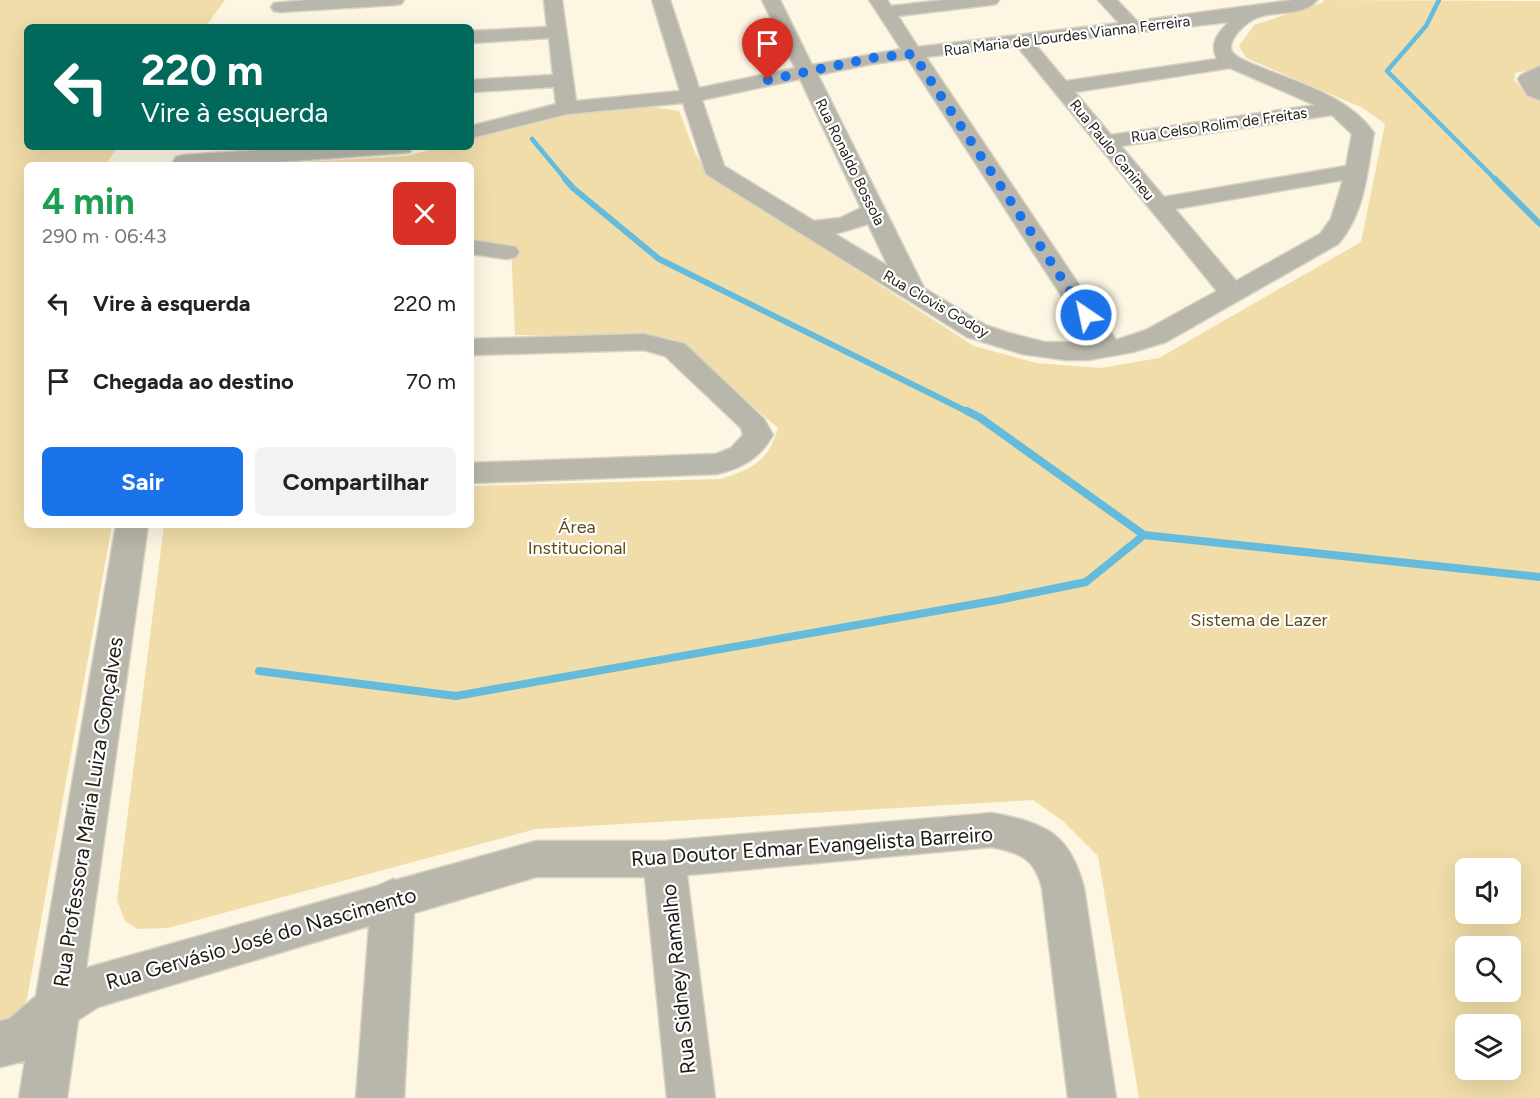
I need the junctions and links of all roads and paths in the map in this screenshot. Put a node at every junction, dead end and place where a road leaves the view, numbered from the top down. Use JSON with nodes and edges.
{"nodes":[{"id":1,"x":395,"y":0,"type":"edge"},
{"id":2,"x":553,"y":0,"type":"edge"},
{"id":3,"x":661,"y":0,"type":"edge"},
{"id":4,"x":771,"y":0,"type":"edge"},
{"id":5,"x":990,"y":0,"type":"edge"},
{"id":6,"x":1107,"y":0,"type":"edge"},
{"id":7,"x":1211,"y":0,"type":"edge"},
{"id":8,"x":1308,"y":0,"type":"edge"},
{"id":9,"x":882,"y":6,"type":"edge"},
{"id":10,"x":278,"y":9,"type":"edge"},
{"id":11,"x":1127,"y":21,"type":"junction"},
{"id":12,"x":1235,"y":21,"type":"junction"},
{"id":13,"x":557,"y":32,"type":"junction"},
{"id":14,"x":474,"y":37,"type":"edge"},
{"id":15,"x":1022,"y":41,"type":"junction"},
{"id":16,"x":913,"y":54,"type":"junction"},
{"id":17,"x":1232,"y":62,"type":"junction"},
{"id":18,"x":1540,"y":72,"type":"edge"},
{"id":19,"x":807,"y":74,"type":"junction"},
{"id":20,"x":564,"y":80,"type":"junction"},
{"id":21,"x":474,"y":86,"type":"edge"},
{"id":22,"x":1061,"y":88,"type":"junction"},
{"id":23,"x":1540,"y":94,"type":"edge"},
{"id":24,"x":691,"y":96,"type":"junction"},
{"id":25,"x":567,"y":108,"type":"junction"},
{"id":26,"x":1333,"y":109,"type":"junction"},
{"id":27,"x":474,"y":131,"type":"edge"},
{"id":28,"x":1105,"y":142,"type":"junction"},
{"id":29,"x":343,"y":150,"type":"edge"},
{"id":30,"x":185,"y":158,"type":"edge"},
{"id":31,"x":1275,"y":186,"type":"junction"},
{"id":32,"x":1351,"y":189,"type":"junction"},
{"id":33,"x":1158,"y":205,"type":"junction"},
{"id":34,"x":873,"y":210,"type":"junction"},
{"id":35,"x":808,"y":228,"type":"junction"},
{"id":36,"x":474,"y":247,"type":"edge"},
{"id":37,"x":507,"y":252,"type":"dead end"},
{"id":38,"x":1203,"y":258,"type":"junction"},
{"id":39,"x":1275,"y":271,"type":"junction"},
{"id":40,"x":913,"y":291,"type":"junction"},
{"id":41,"x":1233,"y":294,"type":"junction"},
{"id":42,"x":474,"y":347,"type":"edge"},
{"id":43,"x":1109,"y":349,"type":"junction"},
{"id":44,"x":474,"y":473,"type":"edge"},
{"id":45,"x":132,"y":528,"type":"edge"},
{"id":46,"x":536,"y":859,"type":"joint"},
{"id":47,"x":664,"y":859,"type":"junction"},
{"id":48,"x":393,"y":898,"type":"junction"},
{"id":49,"x":58,"y":1007,"type":"junction"},
{"id":50,"x":0,"y":1044,"type":"edge"},
{"id":51,"x":43,"y":1098,"type":"edge"},
{"id":52,"x":380,"y":1098,"type":"edge"},
{"id":53,"x":691,"y":1098,"type":"edge"},
{"id":54,"x":1092,"y":1098,"type":"edge"}],
"edges":[{"from":1,"to":10,"type":"street"},
{"from":2,"to":13,"type":"street"},
{"from":3,"to":24,"type":"street","name":"Rua Clovis Godoy"},
{"from":4,"to":19,"type":"street","name":"Rua Ronaldo Bossola"},
{"from":5,"to":9,"type":"street"},
{"from":6,"to":11,"type":"street"},
{"from":7,"to":12,"type":"street"},
{"from":8,"to":12,"type":"street"},
{"from":9,"to":16,"type":"street"},
{"from":11,"to":12,"type":"street","name":"Rua Maria de Lourdes Vianna Ferreira"},
{"from":11,"to":15,"type":"street","name":"Rua Maria de Lourdes Vianna Ferreira"},
{"from":12,"to":17,"type":"street"},
{"from":13,"to":14,"type":"street"},
{"from":13,"to":20,"type":"street"},
{"from":15,"to":16,"type":"street","name":"Rua Maria de Lourdes Vianna Ferreira"},
{"from":15,"to":22,"type":"street","name":"Rua Paulo Canineu"},
{"from":16,"to":19,"type":"street","name":"Rua Maria de Lourdes Vianna Ferreira"},
{"from":16,"to":43,"type":"street"},
{"from":17,"to":22,"type":"street"},
{"from":17,"to":26,"type":"street","name":"Rua Clovis Godoy"},
{"from":18,"to":23,"type":"street"},
{"from":19,"to":24,"type":"street"},
{"from":19,"to":34,"type":"street","name":"Rua Ronaldo Bossola"},
{"from":20,"to":21,"type":"street"},
{"from":20,"to":25,"type":"street"},
{"from":22,"to":28,"type":"street","name":"Rua Paulo Canineu"},
{"from":24,"to":25,"type":"street"},
{"from":24,"to":35,"type":"street","name":"Rua Clovis Godoy"},
{"from":25,"to":27,"type":"street"},
{"from":26,"to":28,"type":"street","name":"Rua Celso Rolim de Freitas"},
{"from":26,"to":32,"type":"street","name":"Rua Clovis Godoy"},
{"from":28,"to":33,"type":"street","name":"Rua Paulo Canineu"},
{"from":29,"to":30,"type":"street"},
{"from":31,"to":32,"type":"street"},
{"from":31,"to":32,"type":"street"},
{"from":31,"to":33,"type":"street"},
{"from":32,"to":39,"type":"street","name":"Rua Clovis Godoy"},
{"from":33,"to":38,"type":"street","name":"Rua Paulo Canineu"},
{"from":34,"to":35,"type":"street"},
{"from":34,"to":40,"type":"street","name":"Rua Ronaldo Bossola"},
{"from":35,"to":40,"type":"street","name":"Rua Clovis Godoy"},
{"from":36,"to":37,"type":"street"},
{"from":38,"to":39,"type":"street","name":"Rua Paulo Canineu"},
{"from":38,"to":41,"type":"street","name":"Rua Paulo Canineu"},
{"from":39,"to":41,"type":"street","name":"Rua Clovis Godoy"},
{"from":40,"to":43,"type":"street","name":"Rua Clovis Godoy"},
{"from":41,"to":43,"type":"street","name":"Rua Clovis Godoy"},
{"from":42,"to":44,"type":"street"},
{"from":45,"to":49,"type":"street","name":"Rua Professora Maria Luiza Gonçalves"},
{"from":46,"to":47,"type":"street","name":"Rua Doutor Edmar Evangelista Barreiro"},
{"from":46,"to":48,"type":"street","name":"Rua Gervásio José do Nascimento"},
{"from":47,"to":53,"type":"street","name":"Rua Sidney Ramalho"},
{"from":47,"to":54,"type":"street","name":"Rua Doutor Edmar Evangelista Barreiro"},
{"from":48,"to":49,"type":"street","name":"Rua Gervásio José do Nascimento"},
{"from":48,"to":52,"type":"street"},
{"from":49,"to":50,"type":"street","name":"Rua Gervásio José do Nascimento"},
{"from":49,"to":51,"type":"street","name":"Rua Professora Maria Luiza Gonçalves"}]}
